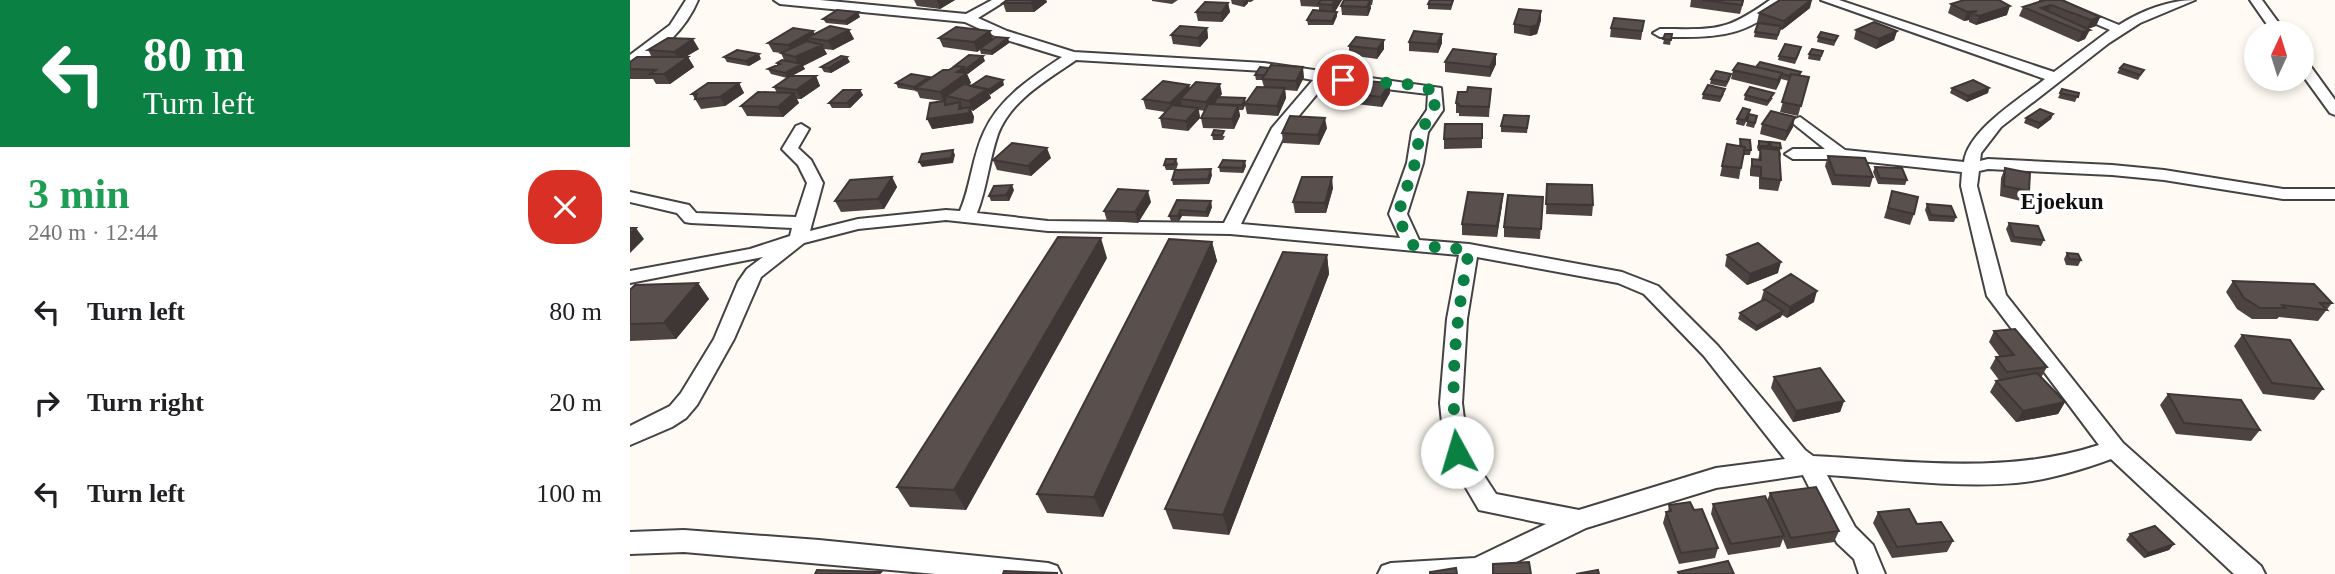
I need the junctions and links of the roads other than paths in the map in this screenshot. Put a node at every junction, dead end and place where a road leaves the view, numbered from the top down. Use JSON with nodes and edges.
{"nodes":[{"id":1,"x":692,"y":0,"type":"edge"},
{"id":2,"x":780,"y":0,"type":"edge"},
{"id":3,"x":1001,"y":0,"type":"edge"},
{"id":4,"x":1778,"y":0,"type":"edge"},
{"id":5,"x":1827,"y":0,"type":"edge"},
{"id":6,"x":2047,"y":0,"type":"edge"},
{"id":7,"x":2189,"y":0,"type":"edge"},
{"id":8,"x":2256,"y":0,"type":"edge"},
{"id":9,"x":968,"y":19,"type":"junction"},
{"id":10,"x":2271,"y":21,"type":"edge"},
{"id":11,"x":2120,"y":30,"type":"junction"},
{"id":12,"x":1660,"y":33,"type":"dead end"},
{"id":13,"x":1073,"y":56,"type":"junction"},
{"id":14,"x":630,"y":61,"type":"edge"},
{"id":15,"x":1323,"y":77,"type":"junction"},
{"id":16,"x":2055,"y":77,"type":"junction"},
{"id":17,"x":2314,"y":81,"type":"edge"},
{"id":18,"x":2335,"y":110,"type":"edge"},
{"id":19,"x":1800,"y":122,"type":"dead end"},
{"id":20,"x":801,"y":129,"type":"dead end"},
{"id":21,"x":1793,"y":154,"type":"dead end"},
{"id":22,"x":1841,"y":154,"type":"junction"},
{"id":23,"x":1972,"y":167,"type":"junction"},
{"id":24,"x":2335,"y":194,"type":"edge"},
{"id":25,"x":630,"y":197,"type":"edge"},
{"id":26,"x":967,"y":216,"type":"junction"},
{"id":27,"x":1230,"y":229,"type":"junction"},
{"id":28,"x":800,"y":231,"type":"junction"},
{"id":29,"x":1413,"y":245,"type":"junction"},
{"id":30,"x":1469,"y":250,"type":"junction"},
{"id":31,"x":630,"y":278,"type":"edge"},
{"id":32,"x":630,"y":436,"type":"edge"},
{"id":33,"x":2115,"y":449,"type":"junction"},
{"id":34,"x":1809,"y":465,"type":"junction"},
{"id":35,"x":1579,"y":520,"type":"junction"},
{"id":36,"x":630,"y":543,"type":"edge"},
{"id":37,"x":1048,"y":574,"type":"edge"},
{"id":38,"x":1391,"y":574,"type":"edge"},
{"id":39,"x":1872,"y":574,"type":"edge"},
{"id":40,"x":2252,"y":574,"type":"edge"}],
"edges":[{"from":1,"to":14,"type":"street"},
{"from":2,"to":9,"type":"street"},
{"from":3,"to":9,"type":"street"},
{"from":4,"to":12,"type":"street"},
{"from":5,"to":16,"type":"street"},
{"from":6,"to":11,"type":"street"},
{"from":7,"to":11,"type":"street"},
{"from":8,"to":10,"type":"street"},
{"from":9,"to":13,"type":"street"},
{"from":11,"to":16,"type":"street"},
{"from":13,"to":15,"type":"street"},
{"from":13,"to":26,"type":"street"},
{"from":15,"to":27,"type":"street"},
{"from":15,"to":29,"type":"street"},
{"from":16,"to":23,"type":"street"},
{"from":17,"to":18,"type":"street"},
{"from":19,"to":22,"type":"street"},
{"from":20,"to":28,"type":"street"},
{"from":21,"to":22,"type":"street"},
{"from":22,"to":23,"type":"street"},
{"from":23,"to":24,"type":"street"},
{"from":23,"to":33,"type":"street"},
{"from":25,"to":28,"type":"street"},
{"from":26,"to":27,"type":"street"},
{"from":26,"to":28,"type":"street"},
{"from":27,"to":29,"type":"street"},
{"from":28,"to":31,"type":"street"},
{"from":28,"to":32,"type":"street"},
{"from":29,"to":30,"type":"street"},
{"from":30,"to":34,"type":"street"},
{"from":30,"to":35,"type":"street"},
{"from":33,"to":34,"type":"street"},
{"from":33,"to":40,"type":"street"},
{"from":34,"to":35,"type":"street"},
{"from":34,"to":39,"type":"street"},
{"from":35,"to":38,"type":"street"},
{"from":36,"to":37,"type":"street"}]}
